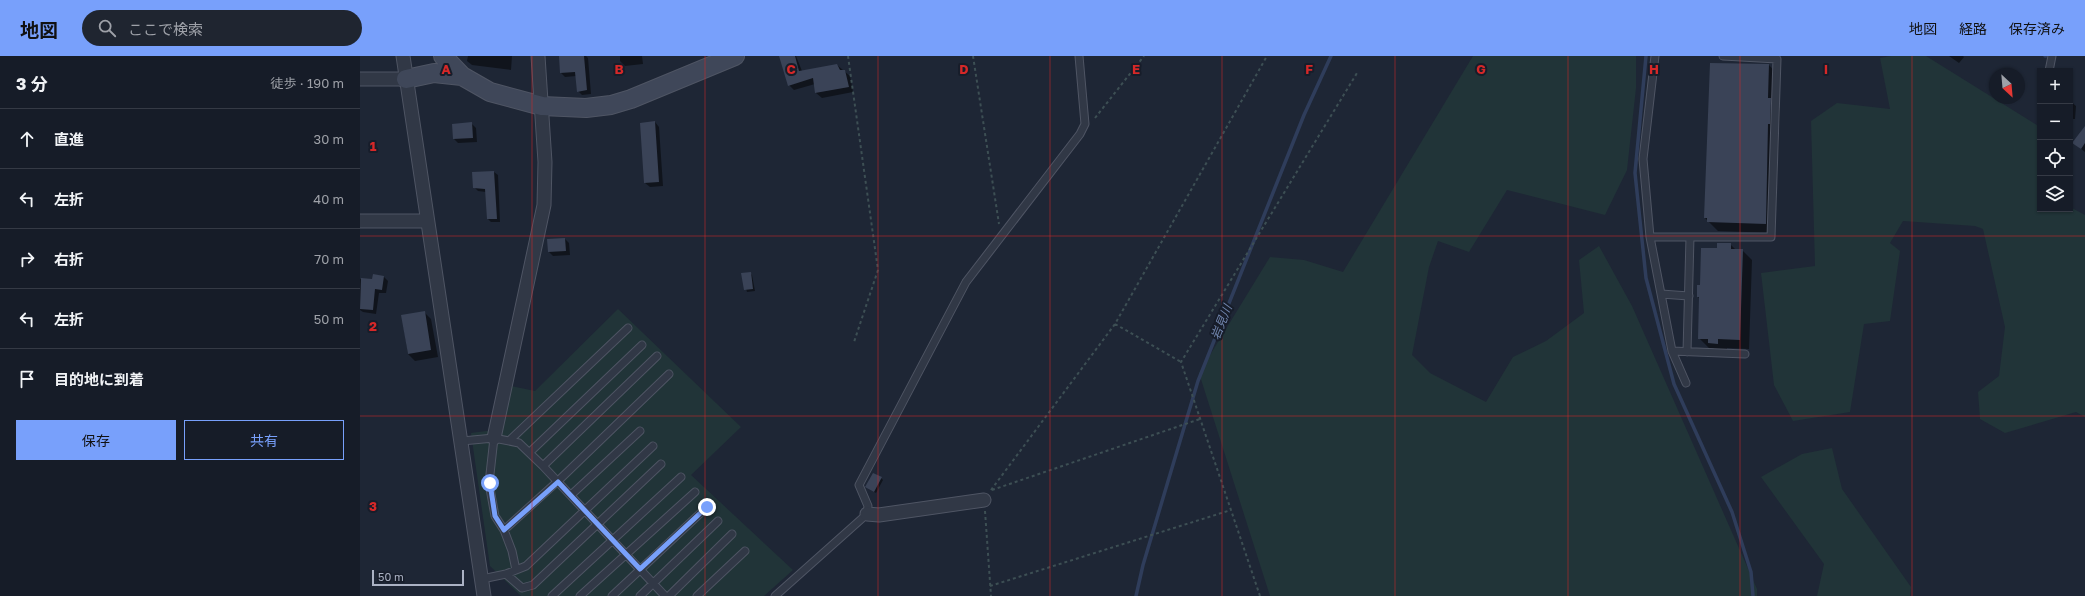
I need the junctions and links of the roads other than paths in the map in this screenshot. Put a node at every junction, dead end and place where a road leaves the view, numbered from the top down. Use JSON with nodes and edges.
{"nodes":[{"id":1,"x":403,"y":56,"type":"edge"},
{"id":2,"x":443,"y":56,"type":"edge"},
{"id":3,"x":538,"y":56,"type":"edge"},
{"id":4,"x":735,"y":56,"type":"edge"},
{"id":5,"x":1079,"y":56,"type":"edge"},
{"id":6,"x":1655,"y":56,"type":"edge"},
{"id":7,"x":1723,"y":56,"type":"edge"},
{"id":8,"x":462,"y":76,"type":"junction"},
{"id":9,"x":360,"y":79,"type":"edge"},
{"id":10,"x":406,"y":79,"type":"junction"},
{"id":11,"x":542,"y":106,"type":"junction"},
{"id":12,"x":360,"y":221,"type":"edge"},
{"id":13,"x":428,"y":221,"type":"junction"},
{"id":14,"x":1650,"y":237,"type":"junction"},
{"id":15,"x":1690,"y":237,"type":"junction"},
{"id":16,"x":1661,"y":294,"type":"junction"},
{"id":17,"x":1689,"y":296,"type":"junction"},
{"id":18,"x":628,"y":328,"type":"dead end"},
{"id":19,"x":642,"y":345,"type":"dead end"},
{"id":20,"x":1672,"y":351,"type":"junction"},
{"id":21,"x":1687,"y":352,"type":"junction"},
{"id":22,"x":1745,"y":354,"type":"dead end"},
{"id":23,"x":657,"y":356,"type":"dead end"},
{"id":24,"x":669,"y":374,"type":"dead end"},
{"id":25,"x":1686,"y":383,"type":"dead end"},
{"id":26,"x":640,"y":431,"type":"dead end"},
{"id":27,"x":494,"y":438,"type":"junction"},
{"id":28,"x":510,"y":440,"type":"junction"},
{"id":29,"x":462,"y":441,"type":"junction"},
{"id":30,"x":653,"y":446,"type":"dead end"},
{"id":31,"x":530,"y":452,"type":"junction"},
{"id":32,"x":661,"y":464,"type":"dead end"},
{"id":33,"x":544,"y":466,"type":"junction"},
{"id":34,"x":681,"y":477,"type":"dead end"},
{"id":35,"x":558,"y":482,"type":"junction"},
{"id":36,"x":695,"y":492,"type":"dead end"},
{"id":37,"x":571,"y":495,"type":"junction"},
{"id":38,"x":988,"y":495,"type":"road end"},
{"id":39,"x":707,"y":507,"type":"dead end"},
{"id":40,"x":585,"y":511,"type":"junction"},
{"id":41,"x":867,"y":514,"type":"junction"},
{"id":42,"x":718,"y":521,"type":"dead end"},
{"id":43,"x":598,"y":525,"type":"junction"},
{"id":44,"x":504,"y":530,"type":"junction"},
{"id":45,"x":732,"y":534,"type":"dead end"},
{"id":46,"x":612,"y":539,"type":"junction"},
{"id":47,"x":745,"y":551,"type":"dead end"},
{"id":48,"x":627,"y":555,"type":"junction"},
{"id":49,"x":640,"y":569,"type":"junction"},
{"id":50,"x":516,"y":570,"type":"junction"},
{"id":51,"x":506,"y":574,"type":"junction"},
{"id":52,"x":482,"y":579,"type":"junction"},
{"id":53,"x":653,"y":583,"type":"junction"},
{"id":54,"x":484,"y":596,"type":"edge"},
{"id":55,"x":552,"y":596,"type":"edge"},
{"id":56,"x":580,"y":596,"type":"edge"},
{"id":57,"x":612,"y":596,"type":"edge"},
{"id":58,"x":640,"y":596,"type":"edge"},
{"id":59,"x":665,"y":596,"type":"edge"},
{"id":60,"x":669,"y":596,"type":"edge"},
{"id":61,"x":697,"y":596,"type":"edge"},
{"id":62,"x":775,"y":596,"type":"edge"}],
"edges":[{"from":1,"to":10,"type":"street"},
{"from":2,"to":8,"type":"street"},
{"from":3,"to":11,"type":"street"},
{"from":4,"to":11,"type":"street"},
{"from":5,"to":41,"type":"lane"},
{"from":6,"to":14,"type":"lane"},
{"from":7,"to":15,"type":"lane"},
{"from":8,"to":10,"type":"street"},
{"from":8,"to":11,"type":"street"},
{"from":9,"to":10,"type":"street"},
{"from":10,"to":13,"type":"street"},
{"from":11,"to":27,"type":"street"},
{"from":12,"to":13,"type":"street"},
{"from":13,"to":29,"type":"street"},
{"from":14,"to":15,"type":"lane"},
{"from":14,"to":16,"type":"lane"},
{"from":15,"to":17,"type":"lane"},
{"from":16,"to":17,"type":"lane"},
{"from":16,"to":20,"type":"lane"},
{"from":17,"to":21,"type":"lane"},
{"from":18,"to":28,"type":"lane"},
{"from":19,"to":31,"type":"lane"},
{"from":20,"to":21,"type":"lane"},
{"from":20,"to":25,"type":"lane"},
{"from":21,"to":22,"type":"lane"},
{"from":23,"to":33,"type":"lane"},
{"from":24,"to":35,"type":"lane"},
{"from":26,"to":37,"type":"lane"},
{"from":27,"to":28,"type":"lane"},
{"from":27,"to":29,"type":"lane"},
{"from":27,"to":44,"type":"lane"},
{"from":28,"to":31,"type":"lane"},
{"from":29,"to":52,"type":"street"},
{"from":30,"to":40,"type":"lane"},
{"from":31,"to":33,"type":"lane"},
{"from":32,"to":43,"type":"lane"},
{"from":33,"to":35,"type":"lane"},
{"from":34,"to":46,"type":"lane"},
{"from":35,"to":37,"type":"lane"},
{"from":35,"to":44,"type":"lane"},
{"from":36,"to":48,"type":"lane"},
{"from":37,"to":40,"type":"lane"},
{"from":38,"to":41,"type":"street"},
{"from":39,"to":49,"type":"lane"},
{"from":40,"to":43,"type":"lane"},
{"from":40,"to":50,"type":"lane"},
{"from":41,"to":62,"type":"lane"},
{"from":42,"to":53,"type":"lane"},
{"from":43,"to":46,"type":"lane"},
{"from":43,"to":51,"type":"lane"},
{"from":44,"to":50,"type":"lane"},
{"from":45,"to":60,"type":"lane"},
{"from":46,"to":48,"type":"lane"},
{"from":46,"to":55,"type":"lane"},
{"from":47,"to":61,"type":"lane"},
{"from":48,"to":49,"type":"lane"},
{"from":48,"to":56,"type":"lane"},
{"from":49,"to":53,"type":"lane"},
{"from":49,"to":57,"type":"lane"},
{"from":50,"to":51,"type":"lane"},
{"from":51,"to":52,"type":"lane"},
{"from":52,"to":54,"type":"street"},
{"from":53,"to":58,"type":"lane"},
{"from":53,"to":59,"type":"lane"}]}
